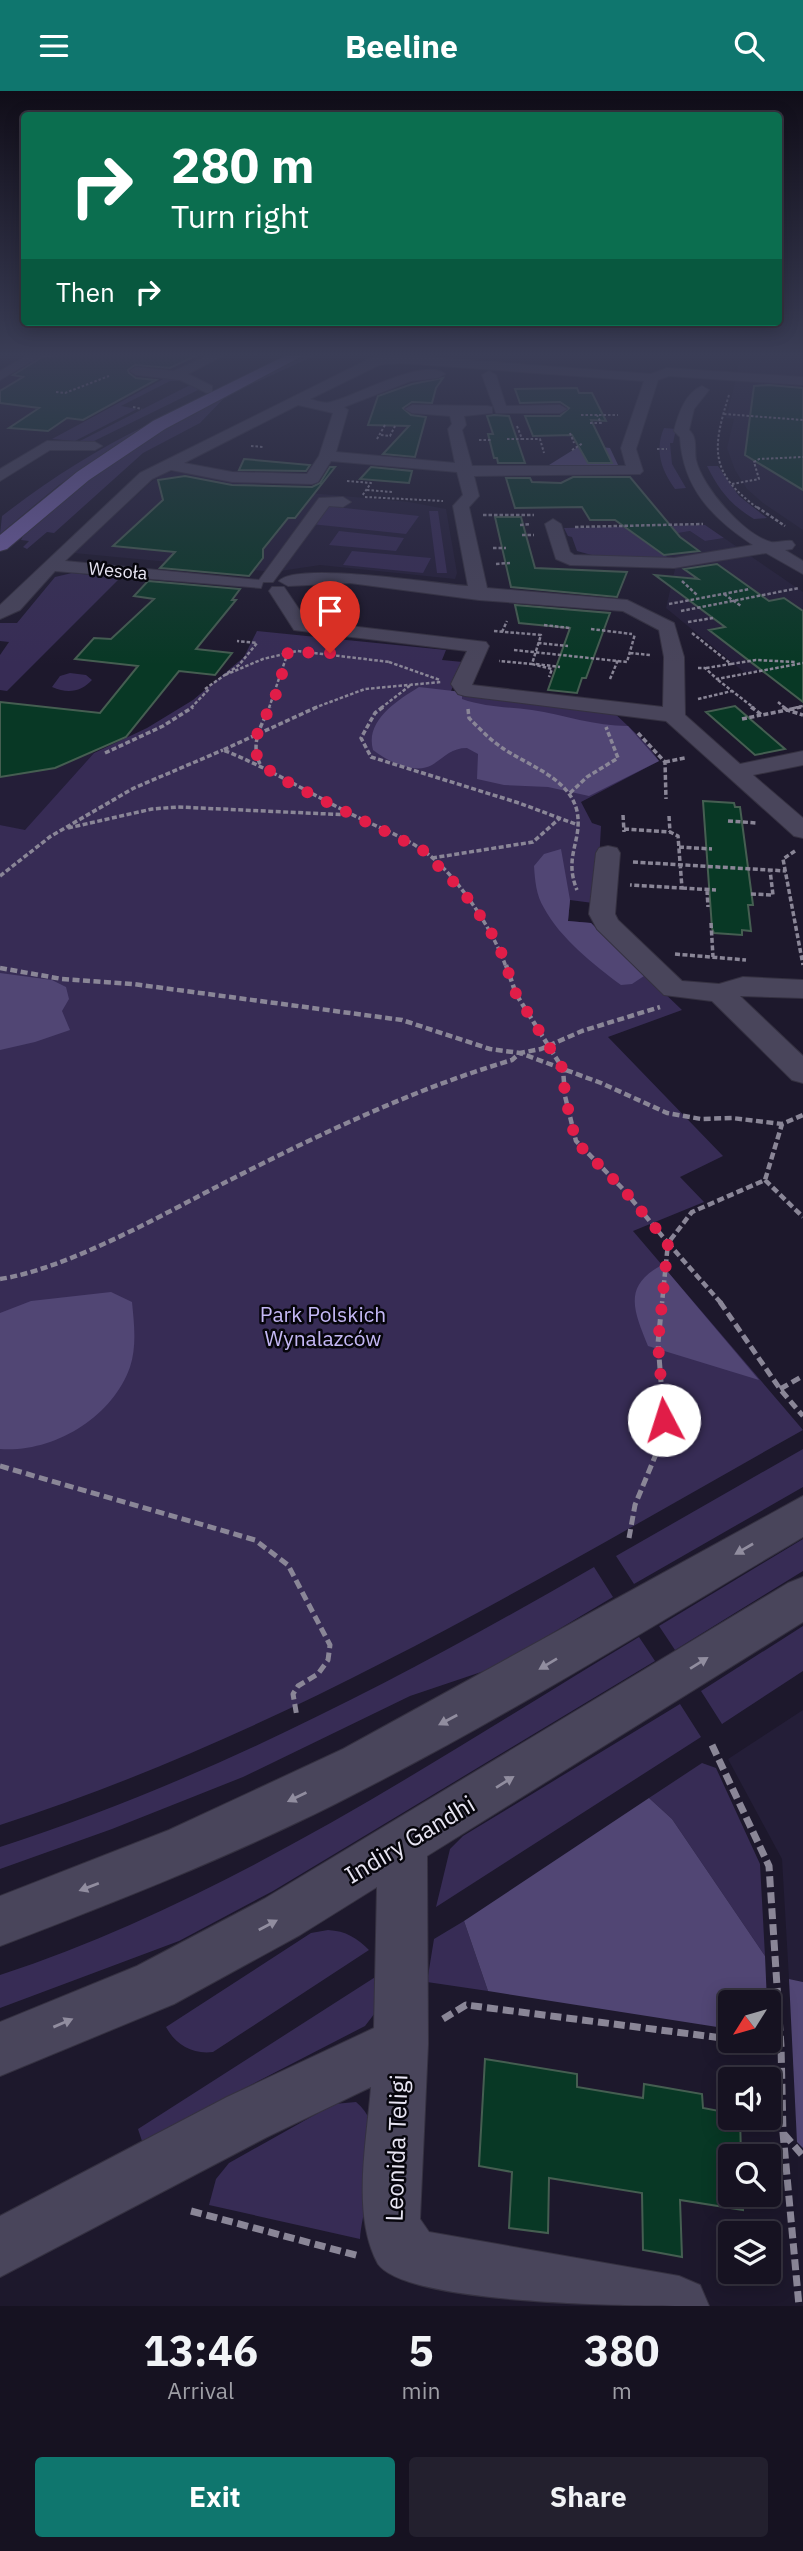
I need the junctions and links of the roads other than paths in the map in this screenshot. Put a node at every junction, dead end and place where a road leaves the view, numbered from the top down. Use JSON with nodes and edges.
{"nodes":[{"id":1,"x":27,"y":458,"type":"edge"},
{"id":2,"x":72,"y":458,"type":"edge"},
{"id":3,"x":108,"y":458,"type":"edge"},
{"id":4,"x":183,"y":458,"type":"edge"},
{"id":5,"x":325,"y":458,"type":"edge"},
{"id":6,"x":352,"y":458,"type":"edge"},
{"id":7,"x":462,"y":458,"type":"edge"},
{"id":8,"x":631,"y":458,"type":"edge"},
{"id":9,"x":688,"y":458,"type":"edge"},
{"id":10,"x":170,"y":465,"type":"junction"},
{"id":11,"x":59,"y":466,"type":"dead end"},
{"id":12,"x":464,"y":469,"type":"junction"},
{"id":13,"x":0,"y":476,"type":"edge"},
{"id":14,"x":343,"y":502,"type":"dead end"},
{"id":15,"x":553,"y":526,"type":"road end"},
{"id":16,"x":781,"y":540,"type":"junction"},
{"id":17,"x":0,"y":545,"type":"edge"},
{"id":18,"x":803,"y":556,"type":"edge"},
{"id":19,"x":51,"y":565,"type":"junction"},
{"id":20,"x":803,"y":569,"type":"edge"},
{"id":21,"x":272,"y":583,"type":"junction"},
{"id":22,"x":486,"y":595,"type":"junction"},
{"id":23,"x":0,"y":613,"type":"edge"},
{"id":24,"x":476,"y":638,"type":"junction"},
{"id":25,"x":673,"y":715,"type":"junction"},
{"id":26,"x":803,"y":758,"type":"edge"},
{"id":27,"x":735,"y":772,"type":"junction"},
{"id":28,"x":803,"y":831,"type":"edge"},
{"id":29,"x":608,"y":853,"type":"dead end"},
{"id":30,"x":803,"y":989,"type":"edge"},
{"id":31,"x":720,"y":993,"type":"junction"},
{"id":32,"x":803,"y":1073,"type":"edge"},
{"id":33,"x":803,"y":1515,"type":"edge"},
{"id":34,"x":803,"y":1598,"type":"edge"},
{"id":35,"x":402,"y":1845,"type":"junction"},
{"id":36,"x":0,"y":1920,"type":"edge"},
{"id":37,"x":401,"y":2044,"type":"junction"},
{"id":38,"x":0,"y":2049,"type":"edge"},
{"id":39,"x":0,"y":2248,"type":"edge"},
{"id":40,"x":678,"y":2306,"type":"edge"}],
"edges":[{"from":1,"to":13,"type":"street"},
{"from":2,"to":11,"type":"main road"},
{"from":3,"to":17,"type":"main road"},
{"from":4,"to":10,"type":"street"},
{"from":5,"to":10,"type":"street"},
{"from":6,"to":12,"type":"street"},
{"from":7,"to":12,"type":"street"},
{"from":8,"to":12,"type":"street"},
{"from":9,"to":16,"type":"street"},
{"from":10,"to":19,"type":"street"},
{"from":12,"to":22,"type":"street"},
{"from":14,"to":21,"type":"street"},
{"from":15,"to":16,"type":"street"},
{"from":16,"to":18,"type":"street"},
{"from":16,"to":20,"type":"street"},
{"from":19,"to":21,"type":"street","name":"Wesoła"},
{"from":19,"to":23,"type":"street"},
{"from":21,"to":22,"type":"street","name":"Wesoła"},
{"from":21,"to":24,"type":"street"},
{"from":22,"to":24,"type":"street"},
{"from":22,"to":25,"type":"street","name":"Wesoła"},
{"from":24,"to":25,"type":"street"},
{"from":25,"to":27,"type":"street"},
{"from":26,"to":27,"type":"street"},
{"from":27,"to":28,"type":"street"},
{"from":29,"to":31,"type":"street"},
{"from":30,"to":31,"type":"street"},
{"from":31,"to":32,"type":"street"},
{"from":33,"to":36,"type":"street","one_way":true},
{"from":35,"to":34,"type":"street","name":"Indiry Gandhi","one_way":true},
{"from":35,"to":37,"type":"street","name":"Leonida Teligi"},
{"from":38,"to":35,"type":"street","name":"Indiry Gandhi","one_way":true},
{"from":37,"to":39,"type":"street"},
{"from":37,"to":40,"type":"street","name":"Leonida Teligi"}]}
